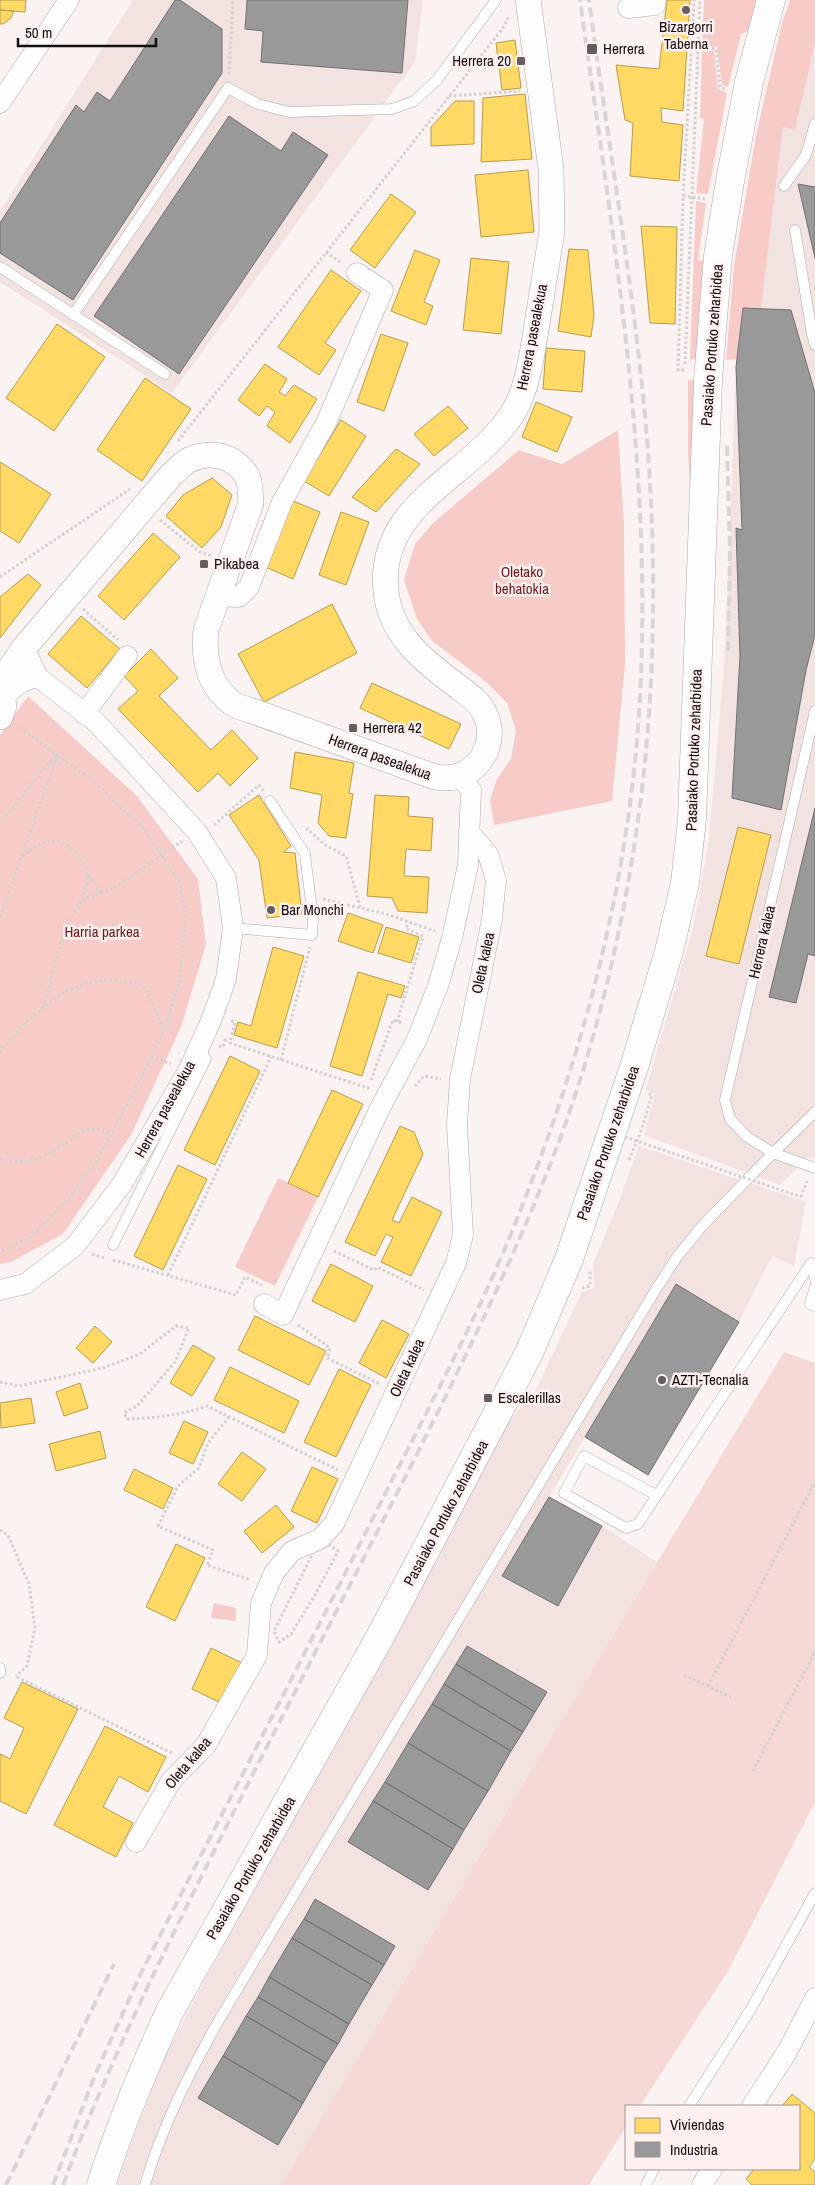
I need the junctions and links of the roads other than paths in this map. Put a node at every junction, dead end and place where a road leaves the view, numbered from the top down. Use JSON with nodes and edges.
{"nodes":[{"id":1,"x":69,"y":0,"type":"edge"},
{"id":2,"x":496,"y":0,"type":"edge"},
{"id":3,"x":656,"y":0,"type":"edge"},
{"id":4,"x":771,"y":0,"type":"edge"},
{"id":5,"x":519,"y":7,"type":"edge"},
{"id":6,"x":628,"y":8,"type":"dead end"},
{"id":7,"x":0,"y":103,"type":"edge"},
{"id":8,"x":815,"y":124,"type":"edge"},
{"id":9,"x":784,"y":186,"type":"dead end"},
{"id":10,"x":795,"y":230,"type":"dead end"},
{"id":11,"x":0,"y":267,"type":"edge"},
{"id":12,"x":357,"y":273,"type":"dead end"},
{"id":13,"x":73,"y":315,"type":"junction"},
{"id":14,"x":815,"y":345,"type":"edge"},
{"id":15,"x":165,"y":374,"type":"dead end"},
{"id":16,"x":217,"y":596,"type":"junction"},
{"id":17,"x":24,"y":648,"type":"junction"},
{"id":18,"x":126,"y":651,"type":"road end"},
{"id":19,"x":38,"y":677,"type":"junction"},
{"id":20,"x":4,"y":703,"type":"edge"},
{"id":21,"x":815,"y":711,"type":"edge"},
{"id":22,"x":84,"y":714,"type":"junction"},
{"id":23,"x":459,"y":776,"type":"junction"},
{"id":24,"x":270,"y":801,"type":"dead end"},
{"id":25,"x":469,"y":832,"type":"junction"},
{"id":26,"x":233,"y":928,"type":"junction"},
{"id":27,"x":199,"y":1046,"type":"junction"},
{"id":28,"x":815,"y":1112,"type":"edge"},
{"id":29,"x":773,"y":1153,"type":"junction"},
{"id":30,"x":815,"y":1168,"type":"edge"},
{"id":31,"x":113,"y":1245,"type":"dead end"},
{"id":32,"x":815,"y":1279,"type":"edge"},
{"id":33,"x":815,"y":1287,"type":"edge"},
{"id":34,"x":0,"y":1290,"type":"edge"},
{"id":35,"x":264,"y":1304,"type":"road end"},
{"id":36,"x":815,"y":1306,"type":"edge"},
{"id":37,"x":656,"y":1495,"type":"junction"},
{"id":38,"x":136,"y":1842,"type":"dead end"},
{"id":39,"x":815,"y":1893,"type":"edge"},
{"id":40,"x":815,"y":1998,"type":"edge"},
{"id":41,"x":690,"y":2105,"type":"edge"},
{"id":42,"x":753,"y":2105,"type":"edge"},
{"id":43,"x":654,"y":2170,"type":"edge"},
{"id":44,"x":101,"y":2185,"type":"edge"},
{"id":45,"x":145,"y":2185,"type":"edge"},
{"id":46,"x":646,"y":2185,"type":"edge"}],
"edges":[{"from":1,"to":7,"type":"street"},
{"from":2,"to":13,"type":"lane"},
{"from":3,"to":6,"type":"street"},
{"from":4,"to":44,"type":"main road","name":"Pasaiako Portuko zeharbidea"},
{"from":5,"to":23,"type":"street","name":"Herrera pasealekua"},
{"from":8,"to":9,"type":"lane"},
{"from":10,"to":14,"type":"lane"},
{"from":11,"to":13,"type":"lane"},
{"from":12,"to":16,"type":"street"},
{"from":13,"to":15,"type":"lane"},
{"from":16,"to":17,"type":"street","name":"Herrera pasealekua"},
{"from":16,"to":23,"type":"street","name":"Herrera pasealekua"},
{"from":17,"to":19,"type":"street"},
{"from":17,"to":20,"type":"street","name":"Herrera pasealekua"},
{"from":18,"to":22,"type":"street"},
{"from":19,"to":20,"type":"street"},
{"from":19,"to":22,"type":"street","name":"Herrera pasealekua"},
{"from":21,"to":29,"type":"lane","name":"Herrera kalea"},
{"from":22,"to":26,"type":"street","name":"Herrera pasealekua"},
{"from":23,"to":25,"type":"street"},
{"from":24,"to":26,"type":"lane"},
{"from":25,"to":35,"type":"street"},
{"from":25,"to":38,"type":"street","name":"Oleta kalea"},
{"from":26,"to":27,"type":"street","name":"Herrera pasealekua"},
{"from":27,"to":31,"type":"lane"},
{"from":27,"to":34,"type":"street","name":"Herrera pasealekua"},
{"from":28,"to":29,"type":"lane"},
{"from":29,"to":30,"type":"lane","name":"Herrera kalea"},
{"from":29,"to":45,"type":"lane"},
{"from":32,"to":37,"type":"lane"},
{"from":33,"to":36,"type":"lane"},
{"from":37,"to":37,"type":"lane"},
{"from":39,"to":41,"type":"lane"},
{"from":40,"to":42,"type":"street"},
{"from":43,"to":46,"type":"lane"}]}
